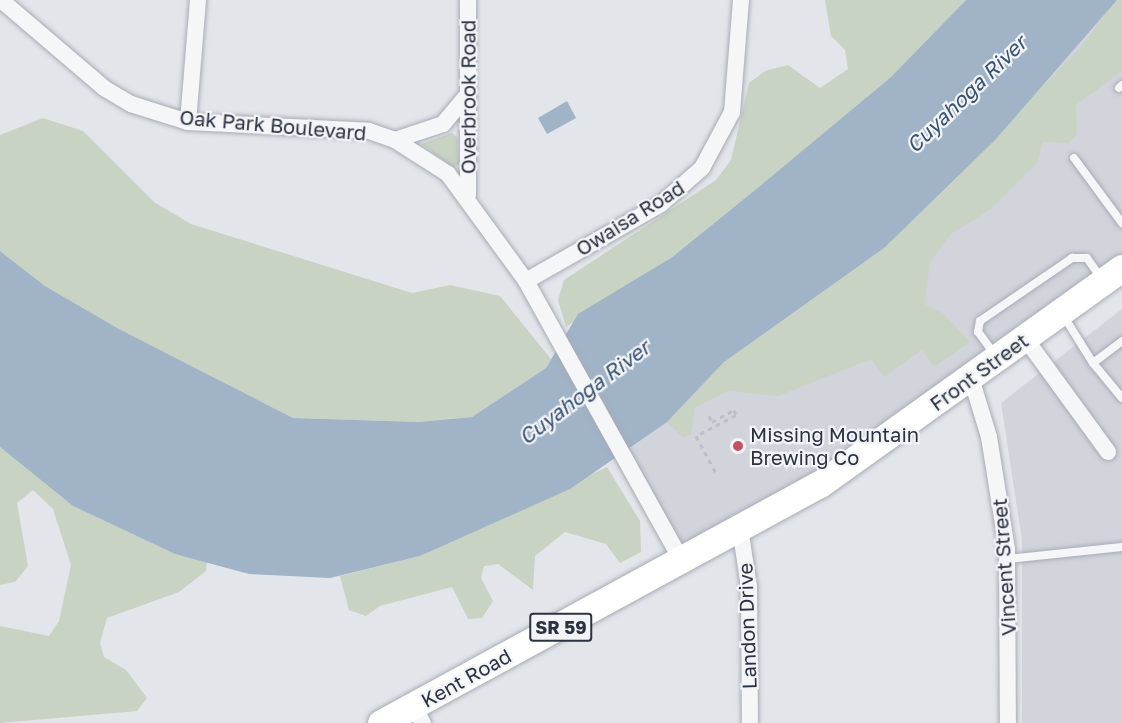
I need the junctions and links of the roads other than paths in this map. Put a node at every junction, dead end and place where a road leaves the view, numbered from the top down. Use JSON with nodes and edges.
{"nodes":[{"id":1,"x":1,"y":0,"type":"edge"},
{"id":2,"x":198,"y":0,"type":"edge"},
{"id":3,"x":468,"y":0,"type":"edge"},
{"id":4,"x":741,"y":0,"type":"edge"},
{"id":5,"x":465,"y":98,"type":"junction"},
{"id":6,"x":188,"y":122,"type":"junction"},
{"id":7,"x":395,"y":140,"type":"junction"},
{"id":8,"x":1074,"y":158,"type":"dead end"},
{"id":9,"x":468,"y":195,"type":"junction"},
{"id":10,"x":1122,"y":223,"type":"edge"},
{"id":11,"x":1113,"y":274,"type":"edge"},
{"id":12,"x":526,"y":281,"type":"junction"},
{"id":13,"x":1061,"y":312,"type":"junction"},
{"id":14,"x":1025,"y":338,"type":"junction"},
{"id":15,"x":1122,"y":341,"type":"edge"},
{"id":16,"x":998,"y":358,"type":"junction"},
{"id":17,"x":1093,"y":363,"type":"junction"},
{"id":18,"x":971,"y":378,"type":"junction"},
{"id":19,"x":1122,"y":398,"type":"edge"},
{"id":20,"x":1108,"y":452,"type":"dead end"},
{"id":21,"x":740,"y":528,"type":"junction"},
{"id":22,"x":1122,"y":547,"type":"edge"},
{"id":23,"x":680,"y":558,"type":"junction"},
{"id":24,"x":1007,"y":559,"type":"junction"},
{"id":25,"x":418,"y":715,"type":"edge"},
{"id":26,"x":381,"y":723,"type":"edge"},
{"id":27,"x":750,"y":723,"type":"edge"},
{"id":28,"x":1008,"y":723,"type":"edge"}],
"edges":[{"from":1,"to":6,"type":"street","name":"Oak Park Boulevard"},
{"from":2,"to":6,"type":"street"},
{"from":3,"to":5,"type":"street","name":"Overbrook Road"},
{"from":4,"to":12,"type":"street","name":"Owaisa Road"},
{"from":5,"to":7,"type":"street"},
{"from":5,"to":9,"type":"street","name":"Overbrook Road"},
{"from":6,"to":7,"type":"street","name":"Oak Park Boulevard"},
{"from":7,"to":9,"type":"street","name":"Oak Park Boulevard"},
{"from":8,"to":10,"type":"lane"},
{"from":9,"to":12,"type":"street","name":"Oak Park Boulevard"},
{"from":11,"to":13,"type":"main road","name":"Front Street","number":"SR 59"},
{"from":11,"to":16,"type":"lane"},
{"from":12,"to":23,"type":"street","name":"Oak Park Boulevard"},
{"from":13,"to":14,"type":"main road","name":"Front Street","number":"SR 59"},
{"from":13,"to":17,"type":"lane"},
{"from":14,"to":16,"type":"main road","name":"Front Street","number":"SR 59"},
{"from":14,"to":20,"type":"street"},
{"from":15,"to":17,"type":"lane"},
{"from":16,"to":18,"type":"main road","name":"Front Street","number":"SR 59"},
{"from":17,"to":19,"type":"lane"},
{"from":18,"to":21,"type":"main road","name":"Front Street","number":"SR 59"},
{"from":18,"to":24,"type":"street","name":"Vincent Street"},
{"from":21,"to":23,"type":"main road","name":"Kent Road","number":"SR 59"},
{"from":21,"to":27,"type":"street","name":"Landon Drive"},
{"from":22,"to":24,"type":"lane"},
{"from":23,"to":25,"type":"main road","name":"Kent Road","number":"SR 59"},
{"from":24,"to":28,"type":"street","name":"Vincent Street"},
{"from":25,"to":26,"type":"main road","name":"Kent Road","number":"SR 59"}]}
